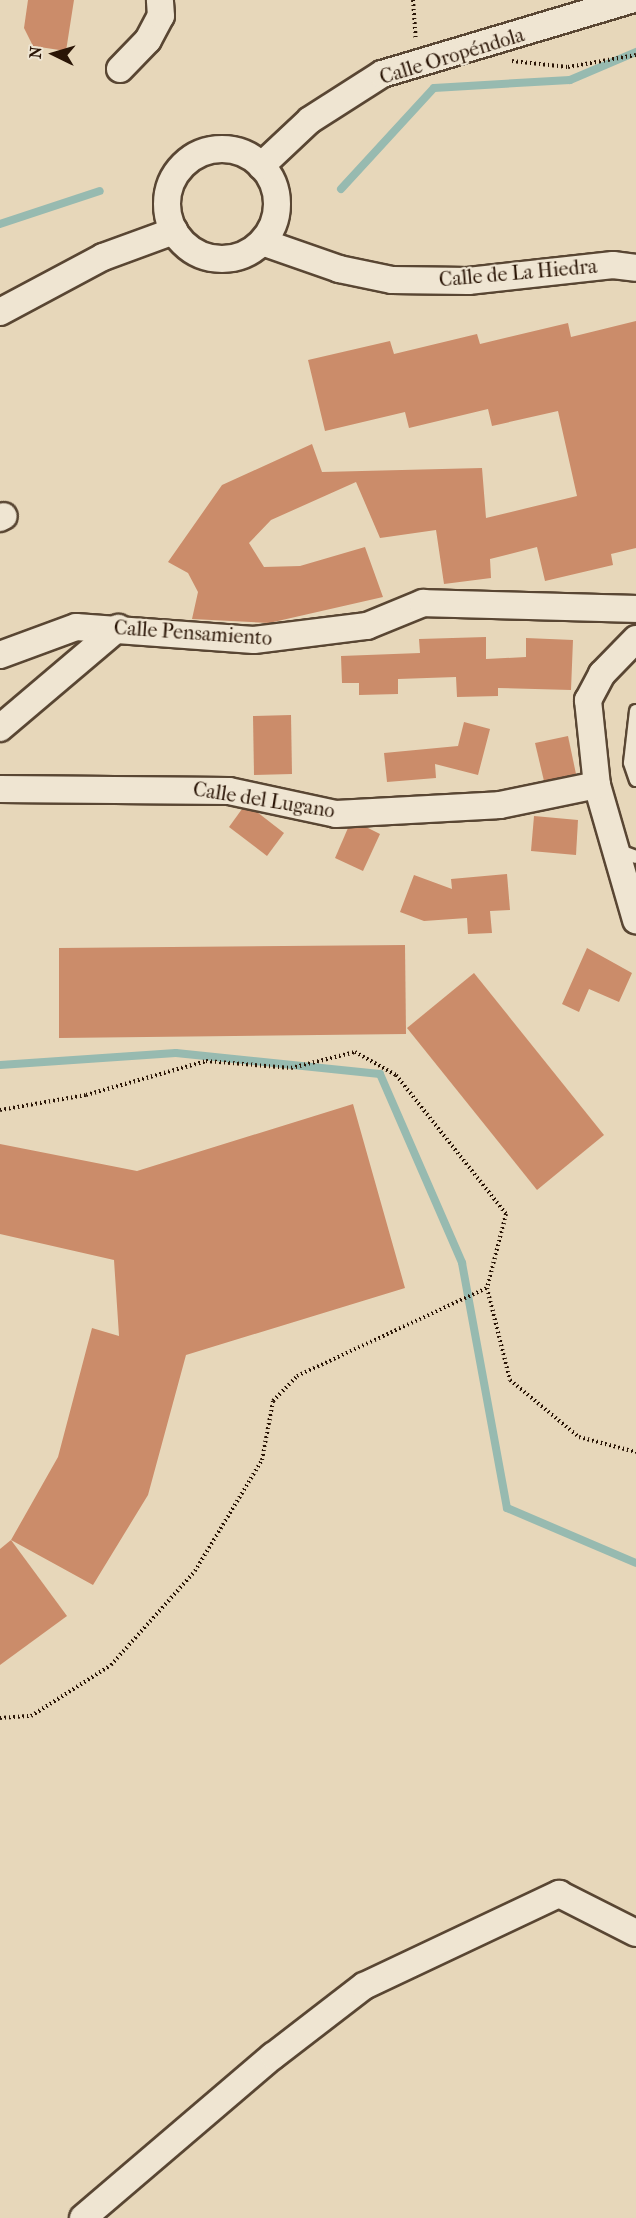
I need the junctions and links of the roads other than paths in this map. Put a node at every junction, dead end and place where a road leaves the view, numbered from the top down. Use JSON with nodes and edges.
{"nodes":[{"id":1,"x":160,"y":0,"type":"edge"},
{"id":2,"x":631,"y":0,"type":"edge"},
{"id":3,"x":120,"y":69,"type":"dead end"},
{"id":4,"x":261,"y":166,"type":"junction"},
{"id":5,"x":174,"y":231,"type":"junction"},
{"id":6,"x":262,"y":242,"type":"junction"},
{"id":7,"x":636,"y":268,"type":"edge"},
{"id":8,"x":0,"y":312,"type":"edge"},
{"id":9,"x":636,"y":609,"type":"edge"},
{"id":10,"x":118,"y":628,"type":"junction"},
{"id":11,"x":636,"y":639,"type":"edge"},
{"id":12,"x":0,"y":656,"type":"edge"},
{"id":13,"x":636,"y":711,"type":"edge"},
{"id":14,"x":0,"y":728,"type":"edge"},
{"id":15,"x":636,"y":780,"type":"edge"},
{"id":16,"x":597,"y":786,"type":"junction"},
{"id":17,"x":0,"y":789,"type":"edge"},
{"id":18,"x":626,"y":853,"type":"edge"},
{"id":19,"x":636,"y":920,"type":"edge"},
{"id":20,"x":636,"y":1933,"type":"edge"},
{"id":21,"x":83,"y":2218,"type":"edge"}],
"edges":[{"from":1,"to":3,"type":"street"},
{"from":2,"to":4,"type":"street","name":"Calle Oropéndola"},
{"from":4,"to":5,"type":"street"},
{"from":4,"to":6,"type":"street"},
{"from":5,"to":6,"type":"street"},
{"from":5,"to":8,"type":"street"},
{"from":6,"to":7,"type":"street","name":"Calle de La Hiedra"},
{"from":9,"to":10,"type":"street","name":"Calle Pensamiento"},
{"from":10,"to":12,"type":"street","name":"Calle Pensamiento"},
{"from":10,"to":14,"type":"street"},
{"from":11,"to":16,"type":"street"},
{"from":13,"to":15,"type":"lane"},
{"from":16,"to":17,"type":"street","name":"Calle del Lugano"},
{"from":16,"to":18,"type":"street"},
{"from":18,"to":19,"type":"street"},
{"from":20,"to":21,"type":"street"}]}
